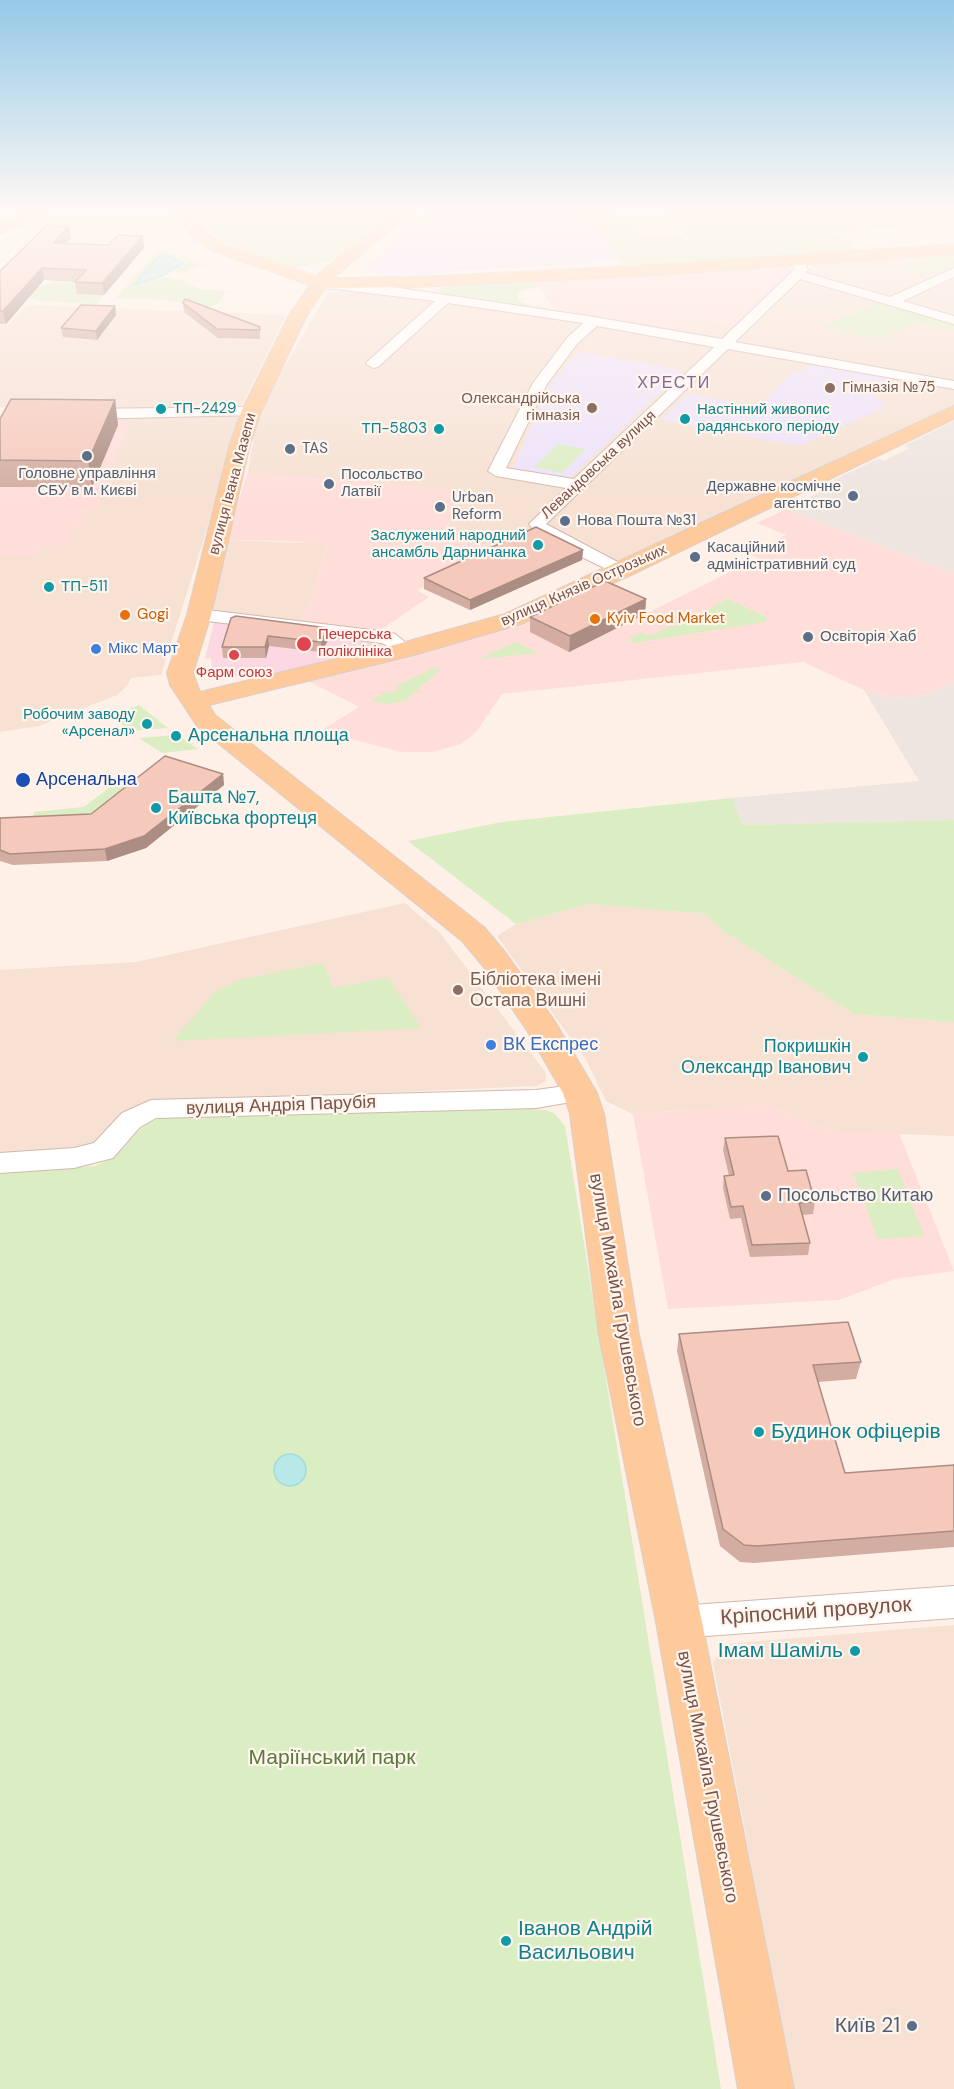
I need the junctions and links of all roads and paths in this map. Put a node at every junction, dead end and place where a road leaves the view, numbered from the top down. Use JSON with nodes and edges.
{"nodes":[{"id":1,"x":304,"y":306,"type":"edge"},
{"id":2,"x":437,"y":306,"type":"edge"},
{"id":3,"x":496,"y":306,"type":"edge"},
{"id":4,"x":762,"y":306,"type":"edge"},
{"id":5,"x":907,"y":306,"type":"edge"},
{"id":6,"x":302,"y":309,"type":"joint"},
{"id":7,"x":954,"y":320,"type":"edge"},
{"id":8,"x":594,"y":321,"type":"junction"},
{"id":9,"x":727,"y":344,"type":"junction"},
{"id":10,"x":373,"y":364,"type":"dead end"},
{"id":11,"x":954,"y":384,"type":"edge"},
{"id":12,"x":251,"y":412,"type":"junction"},
{"id":13,"x":954,"y":412,"type":"edge"},
{"id":14,"x":66,"y":414,"type":"edge"},
{"id":15,"x":579,"y":485,"type":"junction"},
{"id":16,"x":621,"y":571,"type":"junction"},
{"id":17,"x":199,"y":615,"type":"junction"},
{"id":18,"x":405,"y":650,"type":"junction"},
{"id":19,"x":192,"y":702,"type":"junction"},
{"id":20,"x":580,"y":1093,"type":"junction"},
{"id":21,"x":0,"y":1163,"type":"edge"},
{"id":22,"x":954,"y":1602,"type":"edge"},
{"id":23,"x":679,"y":1623,"type":"junction"},
{"id":24,"x":766,"y":2089,"type":"edge"}],
"edges":[{"from":1,"to":6,"type":"main road","name":"вулиця Івана Мазепи"},
{"from":2,"to":10,"type":"street"},
{"from":3,"to":8,"type":"street"},
{"from":4,"to":9,"type":"street","name":"Левандовська вулиця"},
{"from":5,"to":7,"type":"street"},
{"from":6,"to":12,"type":"main road","name":"вулиця Івана Мазепи"},
{"from":8,"to":9,"type":"street"},
{"from":8,"to":15,"type":"street"},
{"from":9,"to":11,"type":"street"},
{"from":9,"to":15,"type":"street","name":"Левандовська вулиця"},
{"from":12,"to":14,"type":"street"},
{"from":12,"to":17,"type":"main road","name":"вулиця Івана Мазепи"},
{"from":13,"to":16,"type":"main road","name":"вулиця Князів Острозьких"},
{"from":15,"to":16,"type":"street","name":"Левандовська вулиця"},
{"from":16,"to":18,"type":"main road","name":"вулиця Князів Острозьких"},
{"from":17,"to":18,"type":"street"},
{"from":17,"to":19,"type":"main road","name":"вулиця Івана Мазепи"},
{"from":18,"to":19,"type":"main road","name":"вулиця Князів Острозьких"},
{"from":19,"to":20,"type":"main road","name":"вулиця Михайла Грушевського"},
{"from":20,"to":21,"type":"street","name":"вулиця Андрія Парубія"},
{"from":20,"to":23,"type":"main road","name":"вулиця Михайла Грушевського"},
{"from":22,"to":23,"type":"street","name":"Кріпосний провулок"},
{"from":23,"to":24,"type":"main road","name":"вулиця Михайла Грушевського"}]}
